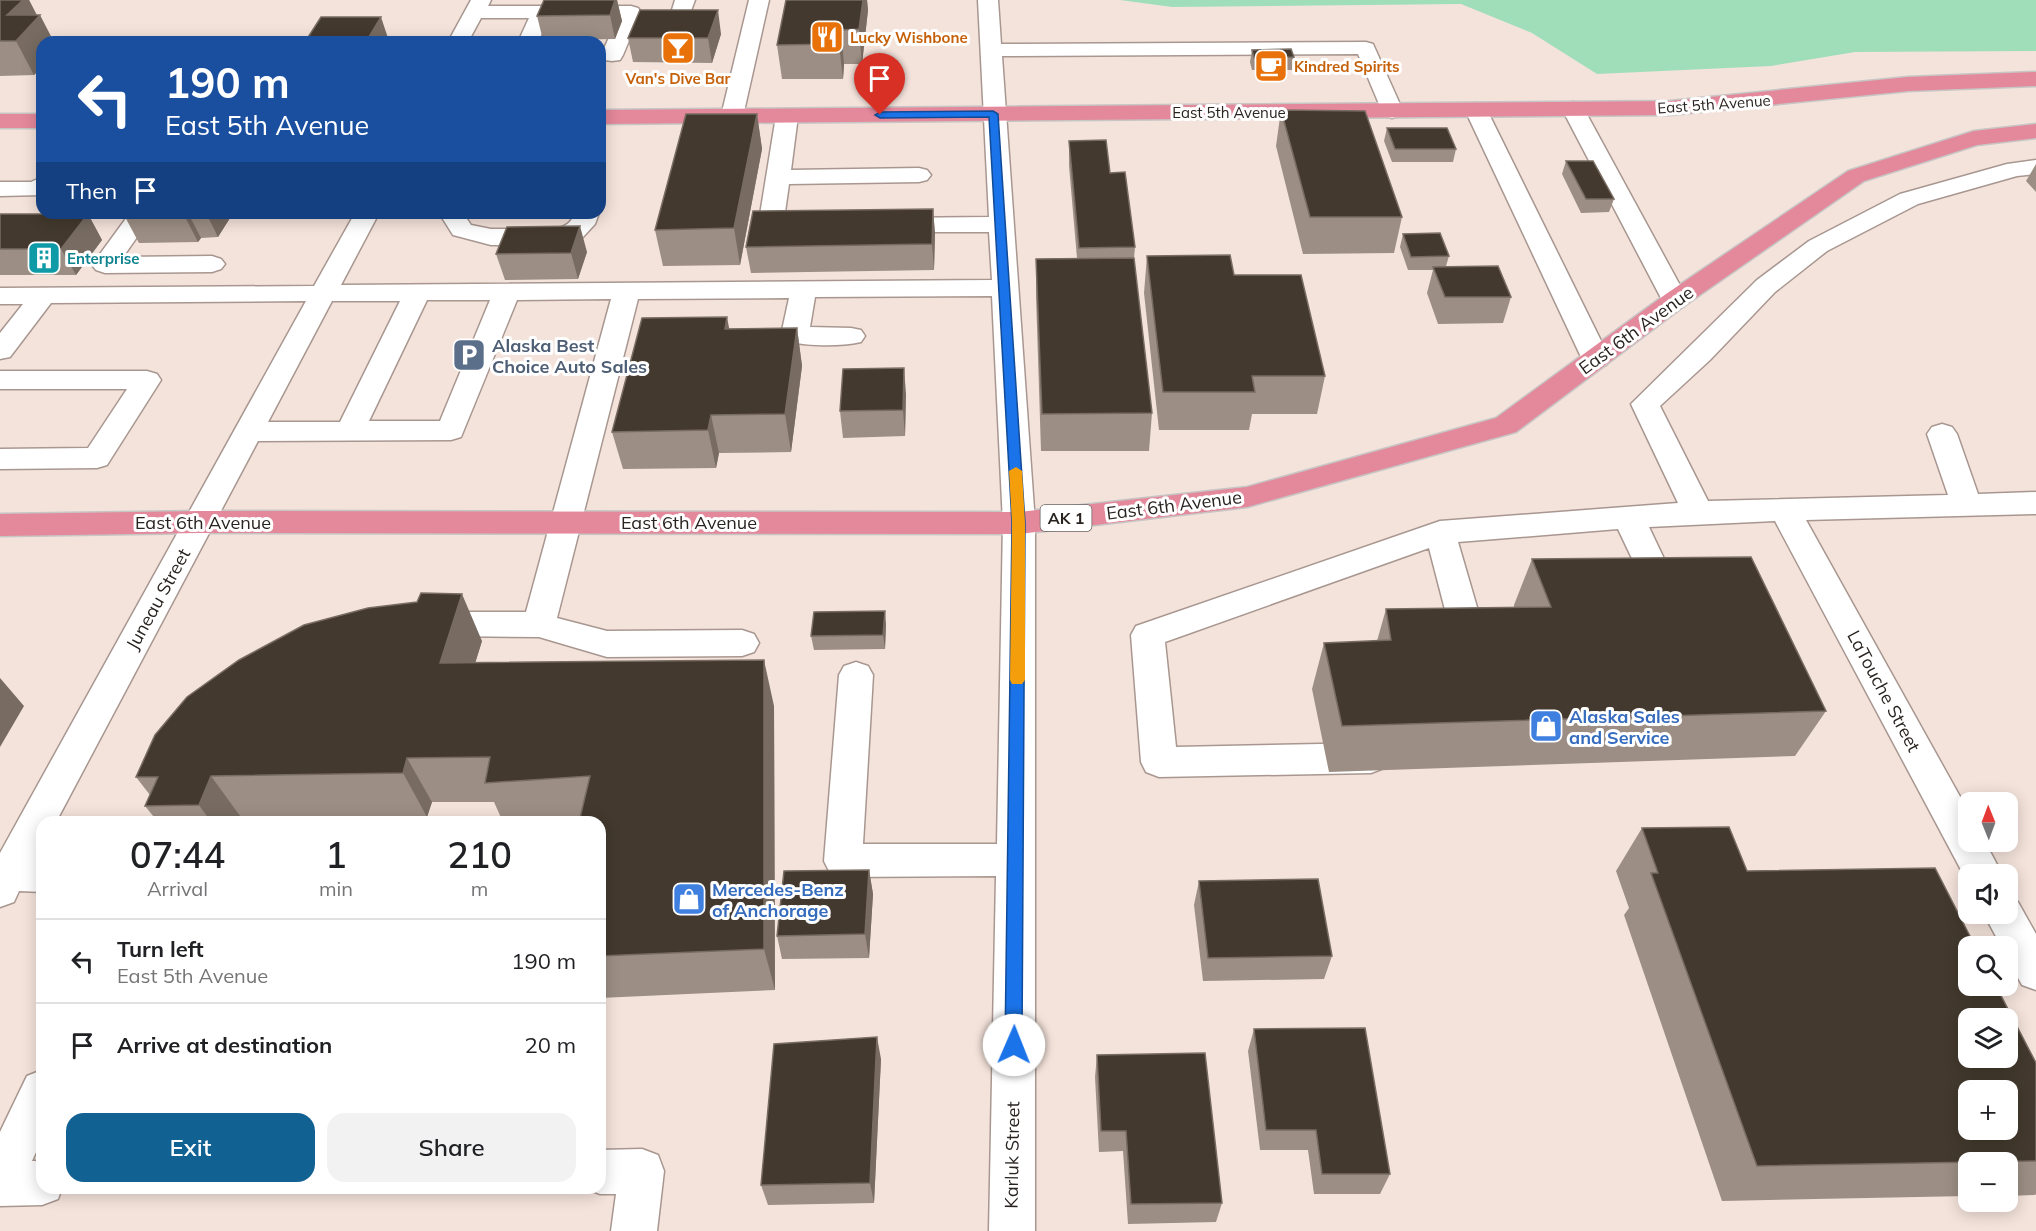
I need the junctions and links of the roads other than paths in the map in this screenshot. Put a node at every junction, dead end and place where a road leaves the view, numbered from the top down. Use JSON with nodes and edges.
{"nodes":[{"id":1,"x":685,"y":0,"type":"edge"},
{"id":2,"x":759,"y":0,"type":"edge"},
{"id":3,"x":988,"y":0,"type":"edge"},
{"id":4,"x":478,"y":6,"type":"edge"},
{"id":5,"x":542,"y":12,"type":"junction"},
{"id":6,"x":678,"y":23,"type":"edge"},
{"id":7,"x":461,"y":36,"type":"edge"},
{"id":8,"x":531,"y":36,"type":"edge"},
{"id":9,"x":990,"y":50,"type":"junction"},
{"id":10,"x":606,"y":59,"type":"edge"},
{"id":11,"x":2036,"y":79,"type":"edge"},
{"id":12,"x":1573,"y":109,"type":"junction"},
{"id":13,"x":1476,"y":110,"type":"junction"},
{"id":14,"x":1392,"y":111,"type":"junction"},
{"id":15,"x":993,"y":114,"type":"junction"},
{"id":16,"x":732,"y":116,"type":"junction"},
{"id":17,"x":787,"y":116,"type":"junction"},
{"id":18,"x":606,"y":117,"type":"edge"},
{"id":19,"x":0,"y":121,"type":"edge"},
{"id":20,"x":36,"y":121,"type":"edge"},
{"id":21,"x":2036,"y":130,"type":"edge"},
{"id":22,"x":2036,"y":167,"type":"edge"},
{"id":23,"x":919,"y":175,"type":"dead end"},
{"id":24,"x":777,"y":177,"type":"junction"},
{"id":25,"x":0,"y":189,"type":"edge"},
{"id":26,"x":36,"y":189,"type":"edge"},
{"id":27,"x":138,"y":219,"type":"edge"},
{"id":28,"x":364,"y":219,"type":"edge"},
{"id":29,"x":455,"y":219,"type":"edge"},
{"id":30,"x":584,"y":219,"type":"edge"},
{"id":31,"x":1000,"y":224,"type":"junction"},
{"id":32,"x":864,"y":225,"type":"edge"},
{"id":33,"x":817,"y":226,"type":"edge"},
{"id":34,"x":212,"y":264,"type":"dead end"},
{"id":35,"x":1004,"y":288,"type":"junction"},
{"id":36,"x":803,"y":291,"type":"junction"},
{"id":37,"x":626,"y":293,"type":"junction"},
{"id":38,"x":506,"y":294,"type":"junction"},
{"id":39,"x":416,"y":295,"type":"junction"},
{"id":40,"x":43,"y":296,"type":"junction"},
{"id":41,"x":322,"y":296,"type":"junction"},
{"id":42,"x":0,"y":297,"type":"edge"},
{"id":43,"x":1675,"y":300,"type":"junction"},
{"id":44,"x":851,"y":336,"type":"dead end"},
{"id":45,"x":0,"y":351,"type":"edge"},
{"id":46,"x":1596,"y":359,"type":"junction"},
{"id":47,"x":0,"y":380,"type":"edge"},
{"id":48,"x":249,"y":432,"type":"junction"},
{"id":49,"x":349,"y":432,"type":"junction"},
{"id":50,"x":1942,"y":434,"type":"dead end"},
{"id":51,"x":0,"y":459,"type":"edge"},
{"id":52,"x":2036,"y":503,"type":"edge"},
{"id":53,"x":1966,"y":504,"type":"junction"},
{"id":54,"x":1784,"y":508,"type":"junction"},
{"id":55,"x":1698,"y":512,"type":"junction"},
{"id":56,"x":1628,"y":516,"type":"junction"},
{"id":57,"x":568,"y":521,"type":"junction"},
{"id":58,"x":200,"y":522,"type":"junction"},
{"id":59,"x":1018,"y":523,"type":"junction"},
{"id":60,"x":0,"y":525,"type":"edge"},
{"id":61,"x":1440,"y":532,"type":"junction"},
{"id":62,"x":539,"y":625,"type":"junction"},
{"id":63,"x":403,"y":633,"type":"edge"},
{"id":64,"x":1683,"y":633,"type":"edge"},
{"id":65,"x":742,"y":643,"type":"dead end"},
{"id":66,"x":856,"y":675,"type":"dead end"},
{"id":67,"x":1480,"y":677,"type":"edge"},
{"id":68,"x":1407,"y":757,"type":"edge"},
{"id":69,"x":46,"y":816,"type":"edge"},
{"id":70,"x":36,"y":834,"type":"edge"},
{"id":71,"x":1016,"y":860,"type":"junction"},
{"id":72,"x":1978,"y":864,"type":"edge"},
{"id":73,"x":13,"y":878,"type":"edge"},
{"id":74,"x":2010,"y":924,"type":"edge"},
{"id":75,"x":2036,"y":972,"type":"edge"},
{"id":76,"x":36,"y":1104,"type":"edge"},
{"id":77,"x":606,"y":1172,"type":"edge"},
{"id":78,"x":0,"y":1182,"type":"edge"},
{"id":79,"x":36,"y":1183,"type":"edge"},
{"id":80,"x":634,"y":1231,"type":"edge"},
{"id":81,"x":1012,"y":1231,"type":"edge"}],
"edges":[{"from":1,"to":6,"type":"street"},
{"from":2,"to":16,"type":"street"},
{"from":3,"to":9,"type":"street","name":"Karluk Street"},
{"from":4,"to":5,"type":"street"},
{"from":4,"to":7,"type":"street"},
{"from":5,"to":8,"type":"street"},
{"from":5,"to":10,"type":"street"},
{"from":9,"to":14,"type":"street"},
{"from":9,"to":15,"type":"street","name":"Karluk Street"},
{"from":11,"to":12,"type":"highway","name":"East 5th Avenue"},
{"from":12,"to":13,"type":"highway","name":"East 5th Avenue"},
{"from":12,"to":43,"type":"street"},
{"from":13,"to":14,"type":"highway","name":"East 5th Avenue"},
{"from":13,"to":46,"type":"street"},
{"from":14,"to":15,"type":"highway","name":"East 5th Avenue"},
{"from":15,"to":17,"type":"highway","name":"East 5th Avenue"},
{"from":15,"to":31,"type":"street","name":"Karluk Street"},
{"from":16,"to":17,"type":"highway","name":"East 5th Avenue"},
{"from":16,"to":18,"type":"highway","name":"East 5th Avenue"},
{"from":17,"to":24,"type":"street"},
{"from":19,"to":20,"type":"highway"},
{"from":21,"to":43,"type":"highway","name":"East 6th Avenue","number":"AK 1"},
{"from":22,"to":55,"type":"street"},
{"from":23,"to":24,"type":"street"},
{"from":24,"to":33,"type":"street"},
{"from":25,"to":26,"type":"street"},
{"from":27,"to":34,"type":"street"},
{"from":28,"to":41,"type":"street","name":"Juneau Street"},
{"from":29,"to":30,"type":"street"},
{"from":31,"to":32,"type":"street"},
{"from":31,"to":35,"type":"street","name":"Karluk Street"},
{"from":35,"to":36,"type":"street"},
{"from":35,"to":59,"type":"street","name":"Karluk Street"},
{"from":36,"to":37,"type":"street"},
{"from":36,"to":44,"type":"street"},
{"from":37,"to":38,"type":"street"},
{"from":37,"to":57,"type":"street"},
{"from":38,"to":39,"type":"street"},
{"from":38,"to":49,"type":"street"},
{"from":39,"to":41,"type":"street"},
{"from":39,"to":49,"type":"street"},
{"from":40,"to":41,"type":"street"},
{"from":40,"to":42,"type":"street"},
{"from":40,"to":45,"type":"street"},
{"from":41,"to":48,"type":"street","name":"Juneau Street"},
{"from":43,"to":46,"type":"highway","name":"East 6th Avenue","number":"AK 1"},
{"from":46,"to":59,"type":"highway","name":"East 6th Avenue","number":"AK 1"},
{"from":47,"to":51,"type":"street"},
{"from":48,"to":49,"type":"street"},
{"from":48,"to":58,"type":"street","name":"Juneau Street"},
{"from":50,"to":53,"type":"street"},
{"from":52,"to":53,"type":"street"},
{"from":53,"to":54,"type":"street"},
{"from":54,"to":55,"type":"street"},
{"from":54,"to":72,"type":"street","name":"LaTouche Street"},
{"from":55,"to":56,"type":"street"},
{"from":56,"to":61,"type":"street"},
{"from":56,"to":64,"type":"street"},
{"from":57,"to":58,"type":"highway","name":"East 6th Avenue","number":"AK 1"},
{"from":57,"to":59,"type":"highway","name":"East 6th Avenue","number":"AK 1"},
{"from":57,"to":62,"type":"street"},
{"from":58,"to":60,"type":"highway","name":"East 6th Avenue","number":"AK 1"},
{"from":58,"to":69,"type":"street","name":"Juneau Street"},
{"from":59,"to":71,"type":"street","name":"Karluk Street"},
{"from":61,"to":67,"type":"street"},
{"from":61,"to":68,"type":"street"},
{"from":62,"to":63,"type":"street"},
{"from":62,"to":65,"type":"street"},
{"from":66,"to":71,"type":"street"},
{"from":70,"to":73,"type":"street","name":"Juneau Street"},
{"from":71,"to":81,"type":"street","name":"Karluk Street"},
{"from":74,"to":75,"type":"street"},
{"from":76,"to":78,"type":"street"},
{"from":77,"to":80,"type":"street"},
{"from":78,"to":79,"type":"street"}]}
